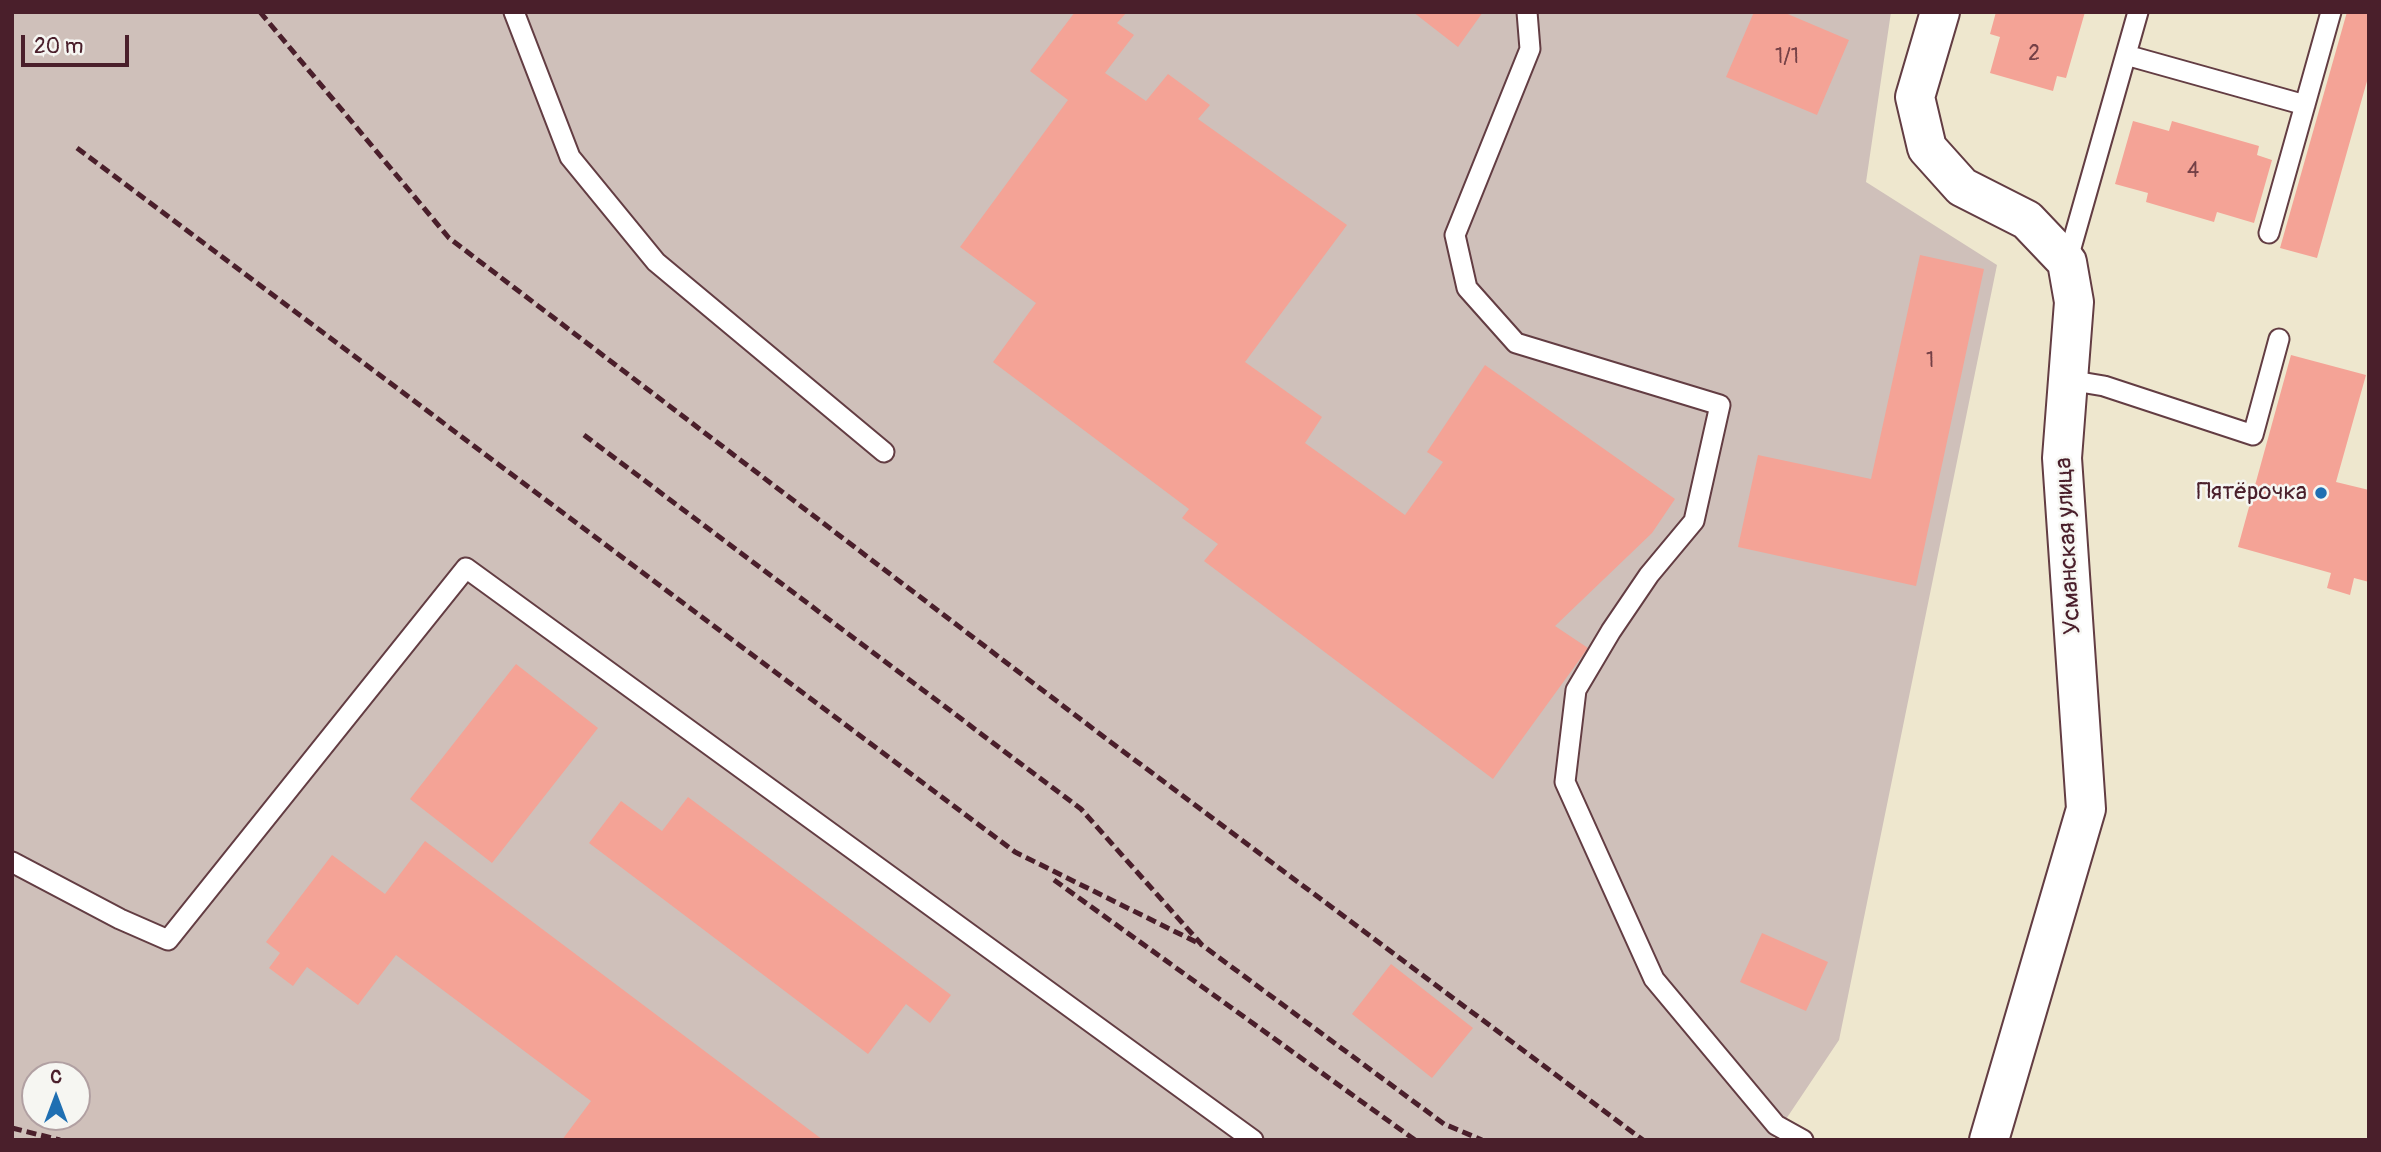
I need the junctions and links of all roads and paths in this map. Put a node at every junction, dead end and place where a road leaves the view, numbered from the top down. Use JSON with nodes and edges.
{"nodes":[{"id":1,"x":514,"y":12,"type":"edge"},
{"id":2,"x":1527,"y":12,"type":"edge"},
{"id":3,"x":1940,"y":12,"type":"edge"},
{"id":4,"x":2138,"y":12,"type":"edge"},
{"id":5,"x":2331,"y":12,"type":"edge"},
{"id":6,"x":2126,"y":55,"type":"junction"},
{"id":7,"x":2305,"y":105,"type":"junction"},
{"id":8,"x":2269,"y":233,"type":"dead end"},
{"id":9,"x":2067,"y":262,"type":"junction"},
{"id":10,"x":2279,"y":339,"type":"dead end"},
{"id":11,"x":2068,"y":380,"type":"junction"},
{"id":12,"x":884,"y":452,"type":"dead end"},
{"id":13,"x":12,"y":862,"type":"edge"},
{"id":14,"x":1253,"y":1140,"type":"edge"},
{"id":15,"x":1803,"y":1140,"type":"edge"},
{"id":16,"x":1989,"y":1140,"type":"edge"}],
"edges":[{"from":1,"to":12,"type":"lane"},
{"from":2,"to":15,"type":"lane"},
{"from":3,"to":9,"type":"street"},
{"from":4,"to":6,"type":"lane"},
{"from":5,"to":7,"type":"lane"},
{"from":6,"to":7,"type":"lane"},
{"from":6,"to":9,"type":"lane"},
{"from":7,"to":8,"type":"lane"},
{"from":9,"to":11,"type":"street","name":"Усманская улица"},
{"from":10,"to":11,"type":"lane"},
{"from":11,"to":16,"type":"street","name":"Усманская улица"},
{"from":13,"to":14,"type":"lane"}]}
